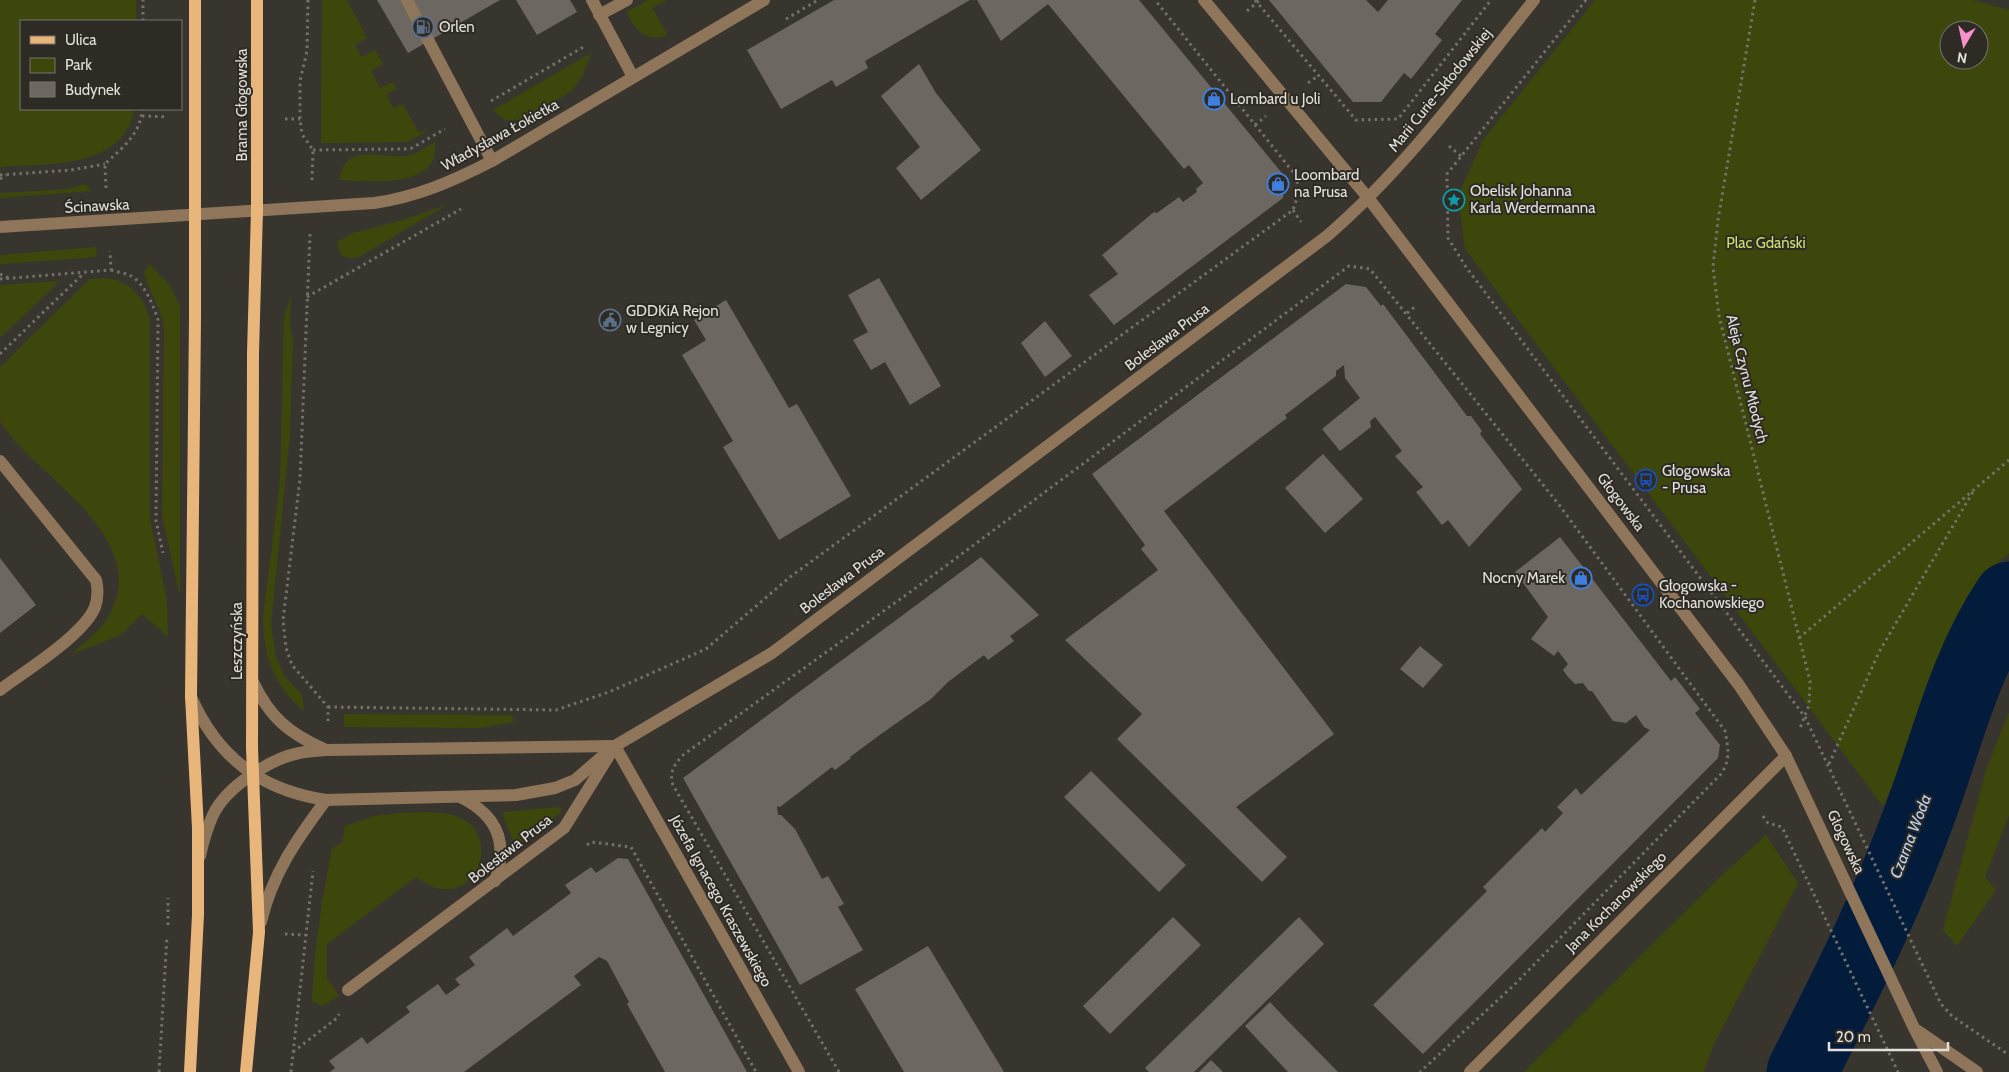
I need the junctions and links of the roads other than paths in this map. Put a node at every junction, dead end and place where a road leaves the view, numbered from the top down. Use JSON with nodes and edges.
{"nodes":[{"id":1,"x":195,"y":0,"type":"edge"},
{"id":2,"x":258,"y":0,"type":"edge"},
{"id":3,"x":407,"y":0,"type":"edge"},
{"id":4,"x":592,"y":0,"type":"edge"},
{"id":5,"x":627,"y":0,"type":"edge"},
{"id":6,"x":764,"y":0,"type":"edge"},
{"id":7,"x":1204,"y":0,"type":"edge"},
{"id":8,"x":1534,"y":0,"type":"edge"},
{"id":9,"x":599,"y":14,"type":"junction"},
{"id":10,"x":633,"y":77,"type":"junction"},
{"id":11,"x":492,"y":161,"type":"junction"},
{"id":12,"x":1368,"y":199,"type":"junction"},
{"id":13,"x":258,"y":210,"type":"junction"},
{"id":14,"x":195,"y":216,"type":"junction"},
{"id":15,"x":0,"y":228,"type":"edge"},
{"id":16,"x":0,"y":461,"type":"edge"},
{"id":17,"x":253,"y":682,"type":"junction"},
{"id":18,"x":0,"y":690,"type":"edge"},
{"id":19,"x":191,"y":696,"type":"junction"},
{"id":20,"x":615,"y":746,"type":"junction"},
{"id":21,"x":326,"y":750,"type":"junction"},
{"id":22,"x":1786,"y":756,"type":"junction"},
{"id":23,"x":252,"y":774,"type":"junction"},
{"id":24,"x":460,"y":797,"type":"junction"},
{"id":25,"x":326,"y":800,"type":"junction"},
{"id":26,"x":198,"y":864,"type":"junction"},
{"id":27,"x":495,"y":881,"type":"junction"},
{"id":28,"x":259,"y":932,"type":"junction"},
{"id":29,"x":348,"y":990,"type":"dead end"},
{"id":30,"x":1911,"y":1023,"type":"junction"},
{"id":31,"x":190,"y":1072,"type":"edge"},
{"id":32,"x":246,"y":1072,"type":"edge"},
{"id":33,"x":799,"y":1072,"type":"edge"},
{"id":34,"x":1470,"y":1072,"type":"edge"},
{"id":35,"x":1937,"y":1072,"type":"edge"},
{"id":36,"x":1977,"y":1072,"type":"edge"}],
"edges":[{"from":1,"to":14,"type":"main road"},
{"from":2,"to":13,"type":"main road","name":"Brama Głogowska"},
{"from":3,"to":11,"type":"street"},
{"from":4,"to":9,"type":"street"},
{"from":5,"to":9,"type":"street"},
{"from":6,"to":10,"type":"street","name":"Władysława Łokietka"},
{"from":7,"to":12,"type":"street","name":"Głogowska"},
{"from":8,"to":12,"type":"street","name":"Marii Curie-Skłodowskiej"},
{"from":9,"to":10,"type":"street"},
{"from":10,"to":11,"type":"street","name":"Władysława Łokietka"},
{"from":11,"to":13,"type":"street","name":"Władysława Łokietka"},
{"from":12,"to":20,"type":"street","name":"Bolesława Prusa"},
{"from":12,"to":22,"type":"street","name":"Głogowska"},
{"from":13,"to":14,"type":"street","name":"Władysława Łokietka"},
{"from":13,"to":17,"type":"main road","name":"Leszczyńska"},
{"from":14,"to":15,"type":"street","name":"Ścinawska"},
{"from":14,"to":19,"type":"main road"},
{"from":16,"to":18,"type":"street"},
{"from":17,"to":21,"type":"street"},
{"from":17,"to":23,"type":"main road","name":"Leszczyńska"},
{"from":19,"to":23,"type":"street"},
{"from":19,"to":26,"type":"main road"},
{"from":20,"to":21,"type":"street"},
{"from":20,"to":24,"type":"street"},
{"from":20,"to":27,"type":"street","name":"Bolesława Prusa"},
{"from":20,"to":33,"type":"street","name":"Józefa Ignacego Kraszewskiego"},
{"from":21,"to":23,"type":"street"},
{"from":22,"to":30,"type":"street","name":"Głogowska"},
{"from":22,"to":34,"type":"street","name":"Jana Kochanowskiego"},
{"from":23,"to":25,"type":"street"},
{"from":23,"to":26,"type":"street"},
{"from":23,"to":28,"type":"main road","name":"Leszczyńska"},
{"from":24,"to":25,"type":"street"},
{"from":24,"to":27,"type":"street"},
{"from":25,"to":28,"type":"street"},
{"from":26,"to":31,"type":"main road"},
{"from":27,"to":29,"type":"street","name":"Bolesława Prusa"},
{"from":28,"to":32,"type":"main road","name":"Leszczyńska"},
{"from":30,"to":35,"type":"street","name":"Głogowska"},
{"from":30,"to":36,"type":"street"}]}
